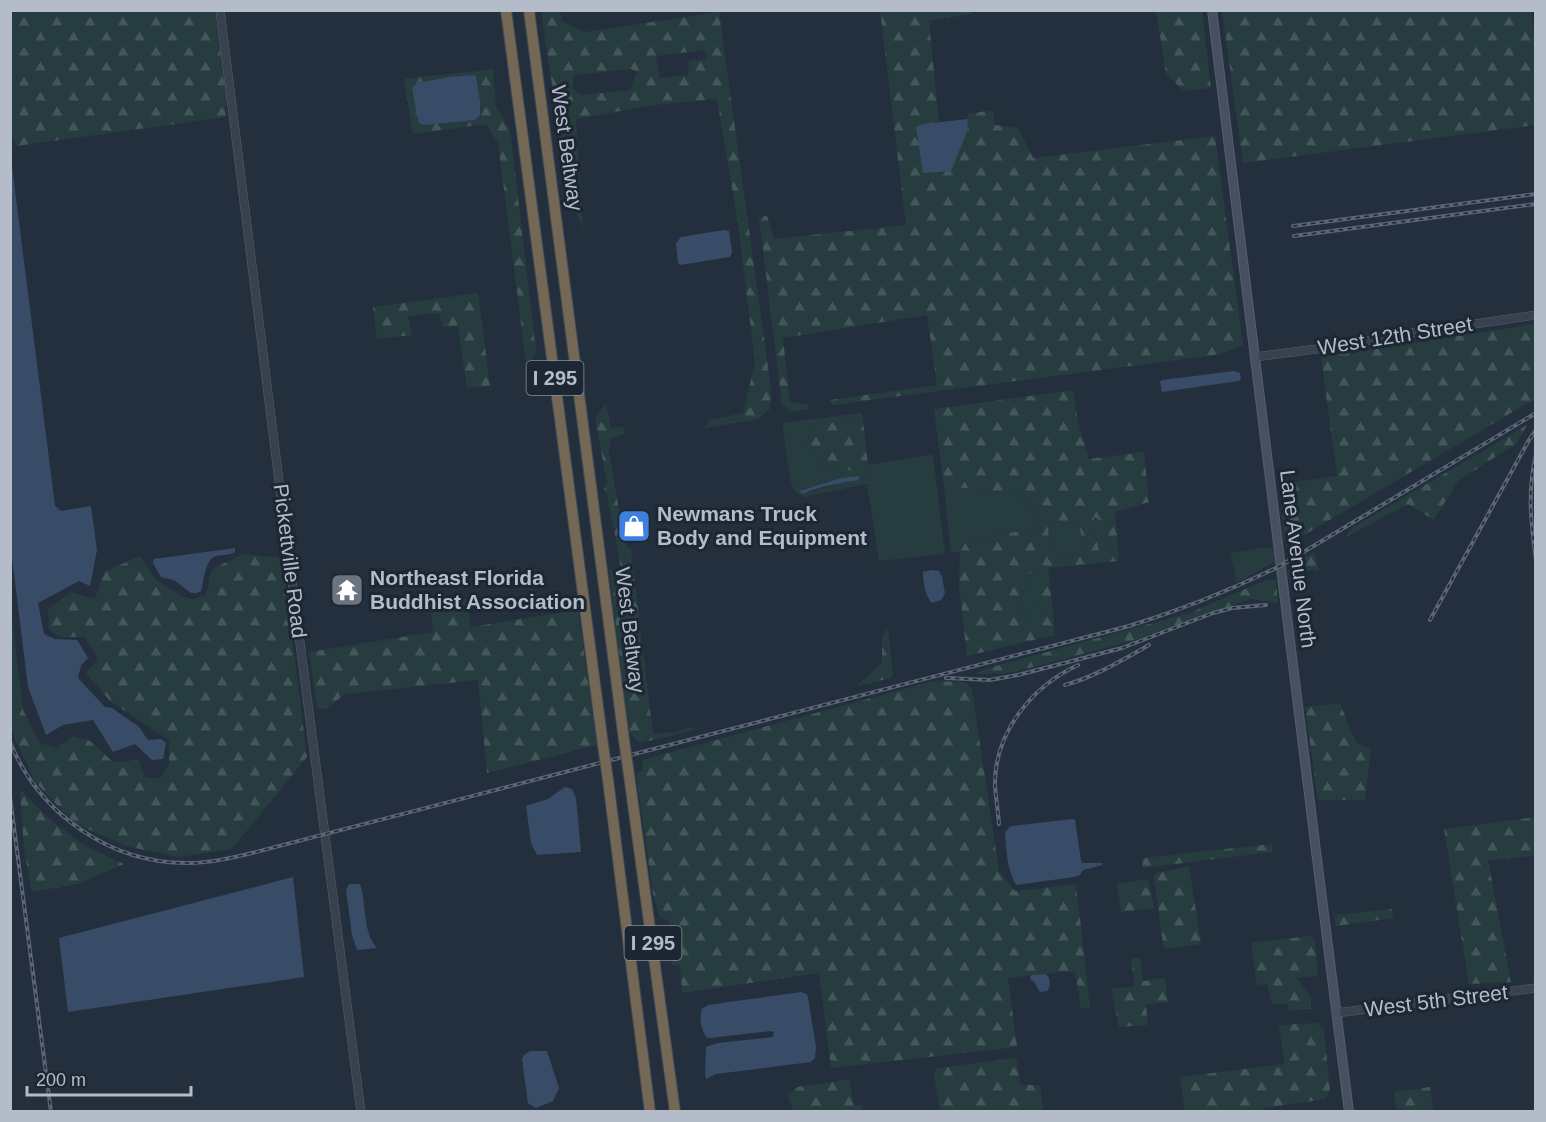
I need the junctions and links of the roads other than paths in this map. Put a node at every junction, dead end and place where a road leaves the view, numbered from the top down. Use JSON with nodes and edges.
{"nodes":[{"id":1,"x":220,"y":10,"type":"edge"},
{"id":2,"x":506,"y":10,"type":"edge"},
{"id":3,"x":529,"y":10,"type":"edge"},
{"id":4,"x":1212,"y":10,"type":"edge"},
{"id":5,"x":1536,"y":315,"type":"edge"},
{"id":6,"x":1255,"y":357,"type":"junction"},
{"id":7,"x":1536,"y":988,"type":"edge"},
{"id":8,"x":1336,"y":1013,"type":"junction"},
{"id":9,"x":361,"y":1112,"type":"edge"},
{"id":10,"x":650,"y":1112,"type":"edge"},
{"id":11,"x":675,"y":1112,"type":"edge"},
{"id":12,"x":1349,"y":1112,"type":"edge"}],
"edges":[{"from":1,"to":9,"type":"street","name":"Pickettville Road"},
{"from":2,"to":10,"type":"highway","name":"West Beltway","number":"I 295","bridge":true},
{"from":3,"to":11,"type":"highway","name":"West Beltway","number":"I 295","bridge":true},
{"from":4,"to":6,"type":"main road","name":"Lane Avenue North"},
{"from":5,"to":6,"type":"street","name":"West 12th Street"},
{"from":6,"to":8,"type":"main road","name":"Lane Avenue North"},
{"from":7,"to":8,"type":"street","name":"West 5th Street"},
{"from":8,"to":12,"type":"main road","name":"Lane Avenue North"}]}
